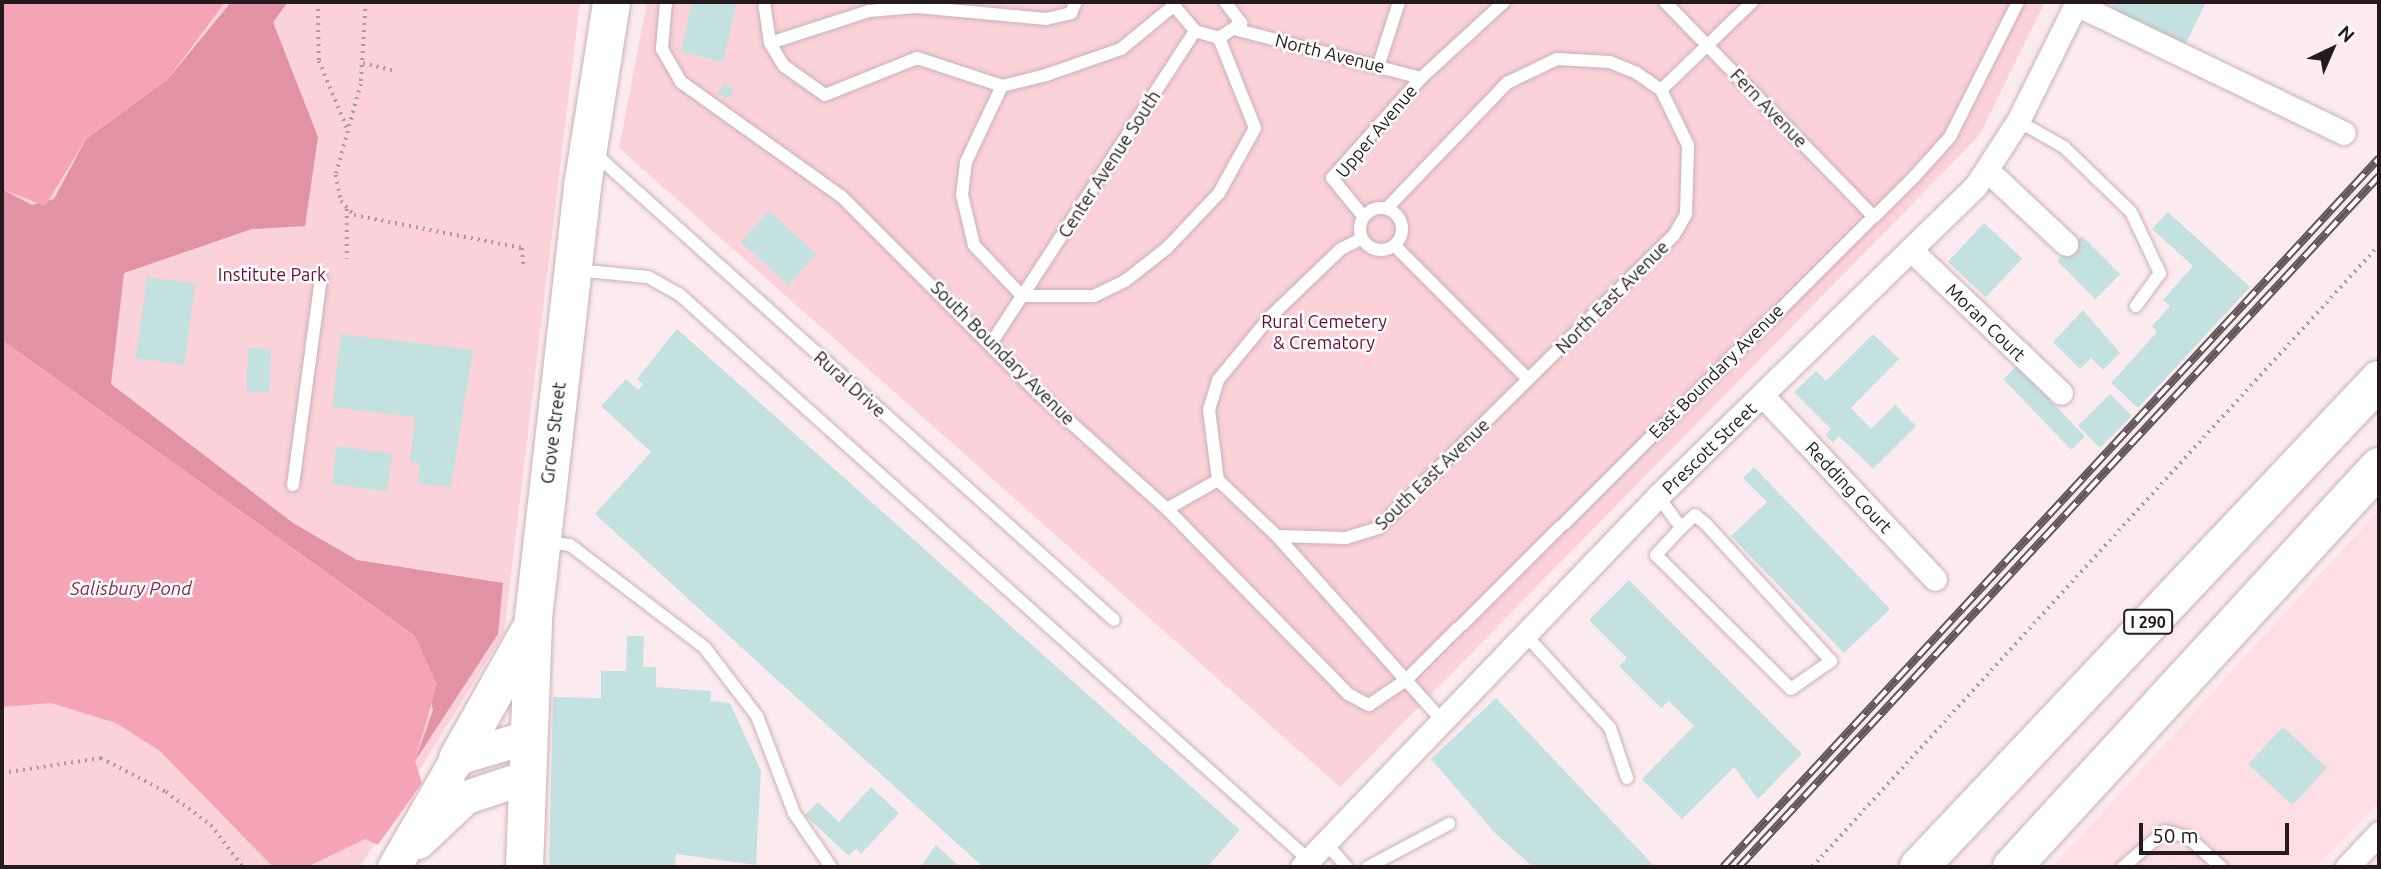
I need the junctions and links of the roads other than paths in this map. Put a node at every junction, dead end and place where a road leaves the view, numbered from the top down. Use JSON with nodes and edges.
{"nodes":[{"id":1,"x":611,"y":2,"type":"edge"},
{"id":2,"x":666,"y":2,"type":"edge"},
{"id":3,"x":764,"y":2,"type":"edge"},
{"id":4,"x":1076,"y":2,"type":"edge"},
{"id":5,"x":1225,"y":2,"type":"edge"},
{"id":6,"x":1399,"y":2,"type":"edge"},
{"id":7,"x":1504,"y":2,"type":"edge"},
{"id":8,"x":1665,"y":2,"type":"edge"},
{"id":9,"x":1752,"y":2,"type":"edge"},
{"id":10,"x":2018,"y":2,"type":"edge"},
{"id":11,"x":2076,"y":3,"type":"edge"},
{"id":12,"x":1172,"y":5,"type":"edge"},
{"id":13,"x":1238,"y":30,"type":"junction"},
{"id":14,"x":1195,"y":31,"type":"junction"},
{"id":15,"x":1219,"y":38,"type":"junction"},
{"id":16,"x":770,"y":43,"type":"junction"},
{"id":17,"x":1707,"y":43,"type":"junction"},
{"id":18,"x":1379,"y":64,"type":"junction"},
{"id":19,"x":1420,"y":78,"type":"junction"},
{"id":20,"x":1002,"y":86,"type":"junction"},
{"id":21,"x":1661,"y":90,"type":"junction"},
{"id":22,"x":2018,"y":121,"type":"junction"},
{"id":23,"x":2344,"y":133,"type":"dead end"},
{"id":24,"x":588,"y":147,"type":"junction"},
{"id":25,"x":1988,"y":171,"type":"junction"},
{"id":26,"x":1387,"y":208,"type":"junction"},
{"id":27,"x":1872,"y":215,"type":"junction"},
{"id":28,"x":1363,"y":216,"type":"junction"},
{"id":29,"x":1361,"y":239,"type":"junction"},
{"id":30,"x":2066,"y":244,"type":"dead end"},
{"id":31,"x":1395,"y":246,"type":"junction"},
{"id":32,"x":1911,"y":250,"type":"junction"},
{"id":33,"x":572,"y":270,"type":"junction"},
{"id":34,"x":321,"y":278,"type":"dead end"},
{"id":35,"x":1022,"y":296,"type":"junction"},
{"id":36,"x":2136,"y":306,"type":"dead end"},
{"id":37,"x":992,"y":342,"type":"junction"},
{"id":38,"x":1528,"y":379,"type":"junction"},
{"id":39,"x":2379,"y":380,"type":"edge"},
{"id":40,"x":2061,"y":393,"type":"dead end"},
{"id":41,"x":1762,"y":396,"type":"junction"},
{"id":42,"x":2379,"y":467,"type":"edge"},
{"id":43,"x":1218,"y":480,"type":"junction"},
{"id":44,"x":293,"y":485,"type":"dead end"},
{"id":45,"x":1658,"y":496,"type":"junction"},
{"id":46,"x":1167,"y":509,"type":"junction"},
{"id":47,"x":1681,"y":528,"type":"junction"},
{"id":48,"x":1277,"y":536,"type":"junction"},
{"id":49,"x":541,"y":542,"type":"junction"},
{"id":50,"x":1935,"y":579,"type":"dead end"},
{"id":51,"x":1114,"y":620,"type":"dead end"},
{"id":52,"x":532,"y":625,"type":"junction"},
{"id":53,"x":1524,"y":633,"type":"junction"},
{"id":54,"x":1406,"y":680,"type":"junction"},
{"id":55,"x":1369,"y":705,"type":"joint"},
{"id":56,"x":1440,"y":718,"type":"junction"},
{"id":57,"x":527,"y":737,"type":"junction"},
{"id":58,"x":457,"y":758,"type":"junction"},
{"id":59,"x":526,"y":777,"type":"junction"},
{"id":60,"x":1627,"y":778,"type":"dead end"},
{"id":61,"x":1449,"y":824,"type":"dead end"},
{"id":62,"x":2379,"y":833,"type":"edge"},
{"id":63,"x":1325,"y":842,"type":"junction"},
{"id":64,"x":1306,"y":864,"type":"edge"},
{"id":65,"x":395,"y":867,"type":"edge"},
{"id":66,"x":524,"y":867,"type":"edge"},
{"id":67,"x":831,"y":867,"type":"edge"},
{"id":68,"x":1347,"y":867,"type":"edge"},
{"id":69,"x":1368,"y":867,"type":"edge"},
{"id":70,"x":1919,"y":867,"type":"edge"},
{"id":71,"x":2012,"y":867,"type":"edge"},
{"id":72,"x":2123,"y":867,"type":"edge"},
{"id":73,"x":2221,"y":867,"type":"edge"},
{"id":74,"x":2347,"y":867,"type":"edge"}],
"edges":[{"from":1,"to":24,"type":"main road","name":"Grove Street"},
{"from":2,"to":37,"type":"lane","name":"South Boundary Avenue"},
{"from":3,"to":16,"type":"lane"},
{"from":4,"to":16,"type":"lane"},
{"from":5,"to":13,"type":"lane"},
{"from":6,"to":18,"type":"lane"},
{"from":7,"to":19,"type":"lane"},
{"from":8,"to":17,"type":"lane","name":"Fern Avenue"},
{"from":9,"to":17,"type":"lane"},
{"from":10,"to":27,"type":"lane","name":"East Boundary Avenue"},
{"from":11,"to":22,"type":"street","name":"Prescott Street"},
{"from":11,"to":23,"type":"street"},
{"from":12,"to":14,"type":"lane"},
{"from":12,"to":20,"type":"lane"},
{"from":13,"to":15,"type":"lane"},
{"from":13,"to":18,"type":"lane","name":"North Avenue"},
{"from":14,"to":15,"type":"lane"},
{"from":14,"to":35,"type":"lane","name":"Center Avenue South"},
{"from":15,"to":35,"type":"lane"},
{"from":16,"to":20,"type":"lane"},
{"from":17,"to":21,"type":"lane"},
{"from":17,"to":27,"type":"lane","name":"Fern Avenue"},
{"from":18,"to":19,"type":"lane","name":"North Avenue"},
{"from":19,"to":28,"type":"lane","name":"Upper Avenue"},
{"from":20,"to":35,"type":"lane"},
{"from":21,"to":26,"type":"lane"},
{"from":21,"to":38,"type":"lane","name":"North East Avenue"},
{"from":22,"to":25,"type":"street","name":"Prescott Street"},
{"from":22,"to":36,"type":"lane"},
{"from":24,"to":33,"type":"main road","name":"Grove Street"},
{"from":24,"to":51,"type":"lane","name":"Rural Drive"},
{"from":25,"to":30,"type":"street"},
{"from":25,"to":32,"type":"street","name":"Prescott Street"},
{"from":26,"to":28,"type":"lane"},
{"from":26,"to":31,"type":"lane"},
{"from":27,"to":54,"type":"lane","name":"East Boundary Avenue"},
{"from":28,"to":29,"type":"lane"},
{"from":29,"to":31,"type":"lane"},
{"from":29,"to":43,"type":"lane"},
{"from":31,"to":38,"type":"lane"},
{"from":32,"to":40,"type":"street","name":"Moran Court"},
{"from":32,"to":41,"type":"street","name":"Prescott Street"},
{"from":33,"to":49,"type":"main road","name":"Grove Street"},
{"from":33,"to":64,"type":"lane"},
{"from":34,"to":44,"type":"lane"},
{"from":35,"to":37,"type":"lane","name":"Center Avenue South"},
{"from":37,"to":46,"type":"lane","name":"South Boundary Avenue"},
{"from":38,"to":48,"type":"lane","name":"South East Avenue"},
{"from":39,"to":70,"type":"highway","number":"I 290"},
{"from":41,"to":45,"type":"street","name":"Prescott Street"},
{"from":41,"to":50,"type":"street","name":"Redding Court"},
{"from":42,"to":71,"type":"highway"},
{"from":43,"to":46,"type":"lane"},
{"from":43,"to":48,"type":"lane"},
{"from":45,"to":47,"type":"lane"},
{"from":45,"to":53,"type":"street","name":"Prescott Street"},
{"from":46,"to":55,"type":"lane","name":"South Boundary Avenue"},
{"from":47,"to":47,"type":"lane"},
{"from":48,"to":54,"type":"lane"},
{"from":49,"to":52,"type":"main road","name":"Grove Street"},
{"from":49,"to":67,"type":"lane"},
{"from":52,"to":57,"type":"main road","name":"Grove Street"},
{"from":52,"to":58,"type":"main road"},
{"from":53,"to":56,"type":"street","name":"Prescott Street"},
{"from":53,"to":60,"type":"lane"},
{"from":54,"to":55,"type":"lane","name":"East Boundary Avenue"},
{"from":54,"to":56,"type":"lane"},
{"from":56,"to":63,"type":"street","name":"Prescott Street"},
{"from":57,"to":58,"type":"main road"},
{"from":57,"to":59,"type":"main road","name":"Grove Street"},
{"from":58,"to":65,"type":"main road"},
{"from":59,"to":65,"type":"main road"},
{"from":59,"to":66,"type":"main road","name":"Grove Street"},
{"from":61,"to":69,"type":"lane"},
{"from":62,"to":74,"type":"street"},
{"from":63,"to":64,"type":"street","name":"Prescott Street"},
{"from":63,"to":68,"type":"lane"},
{"from":72,"to":73,"type":"lane"}]}
